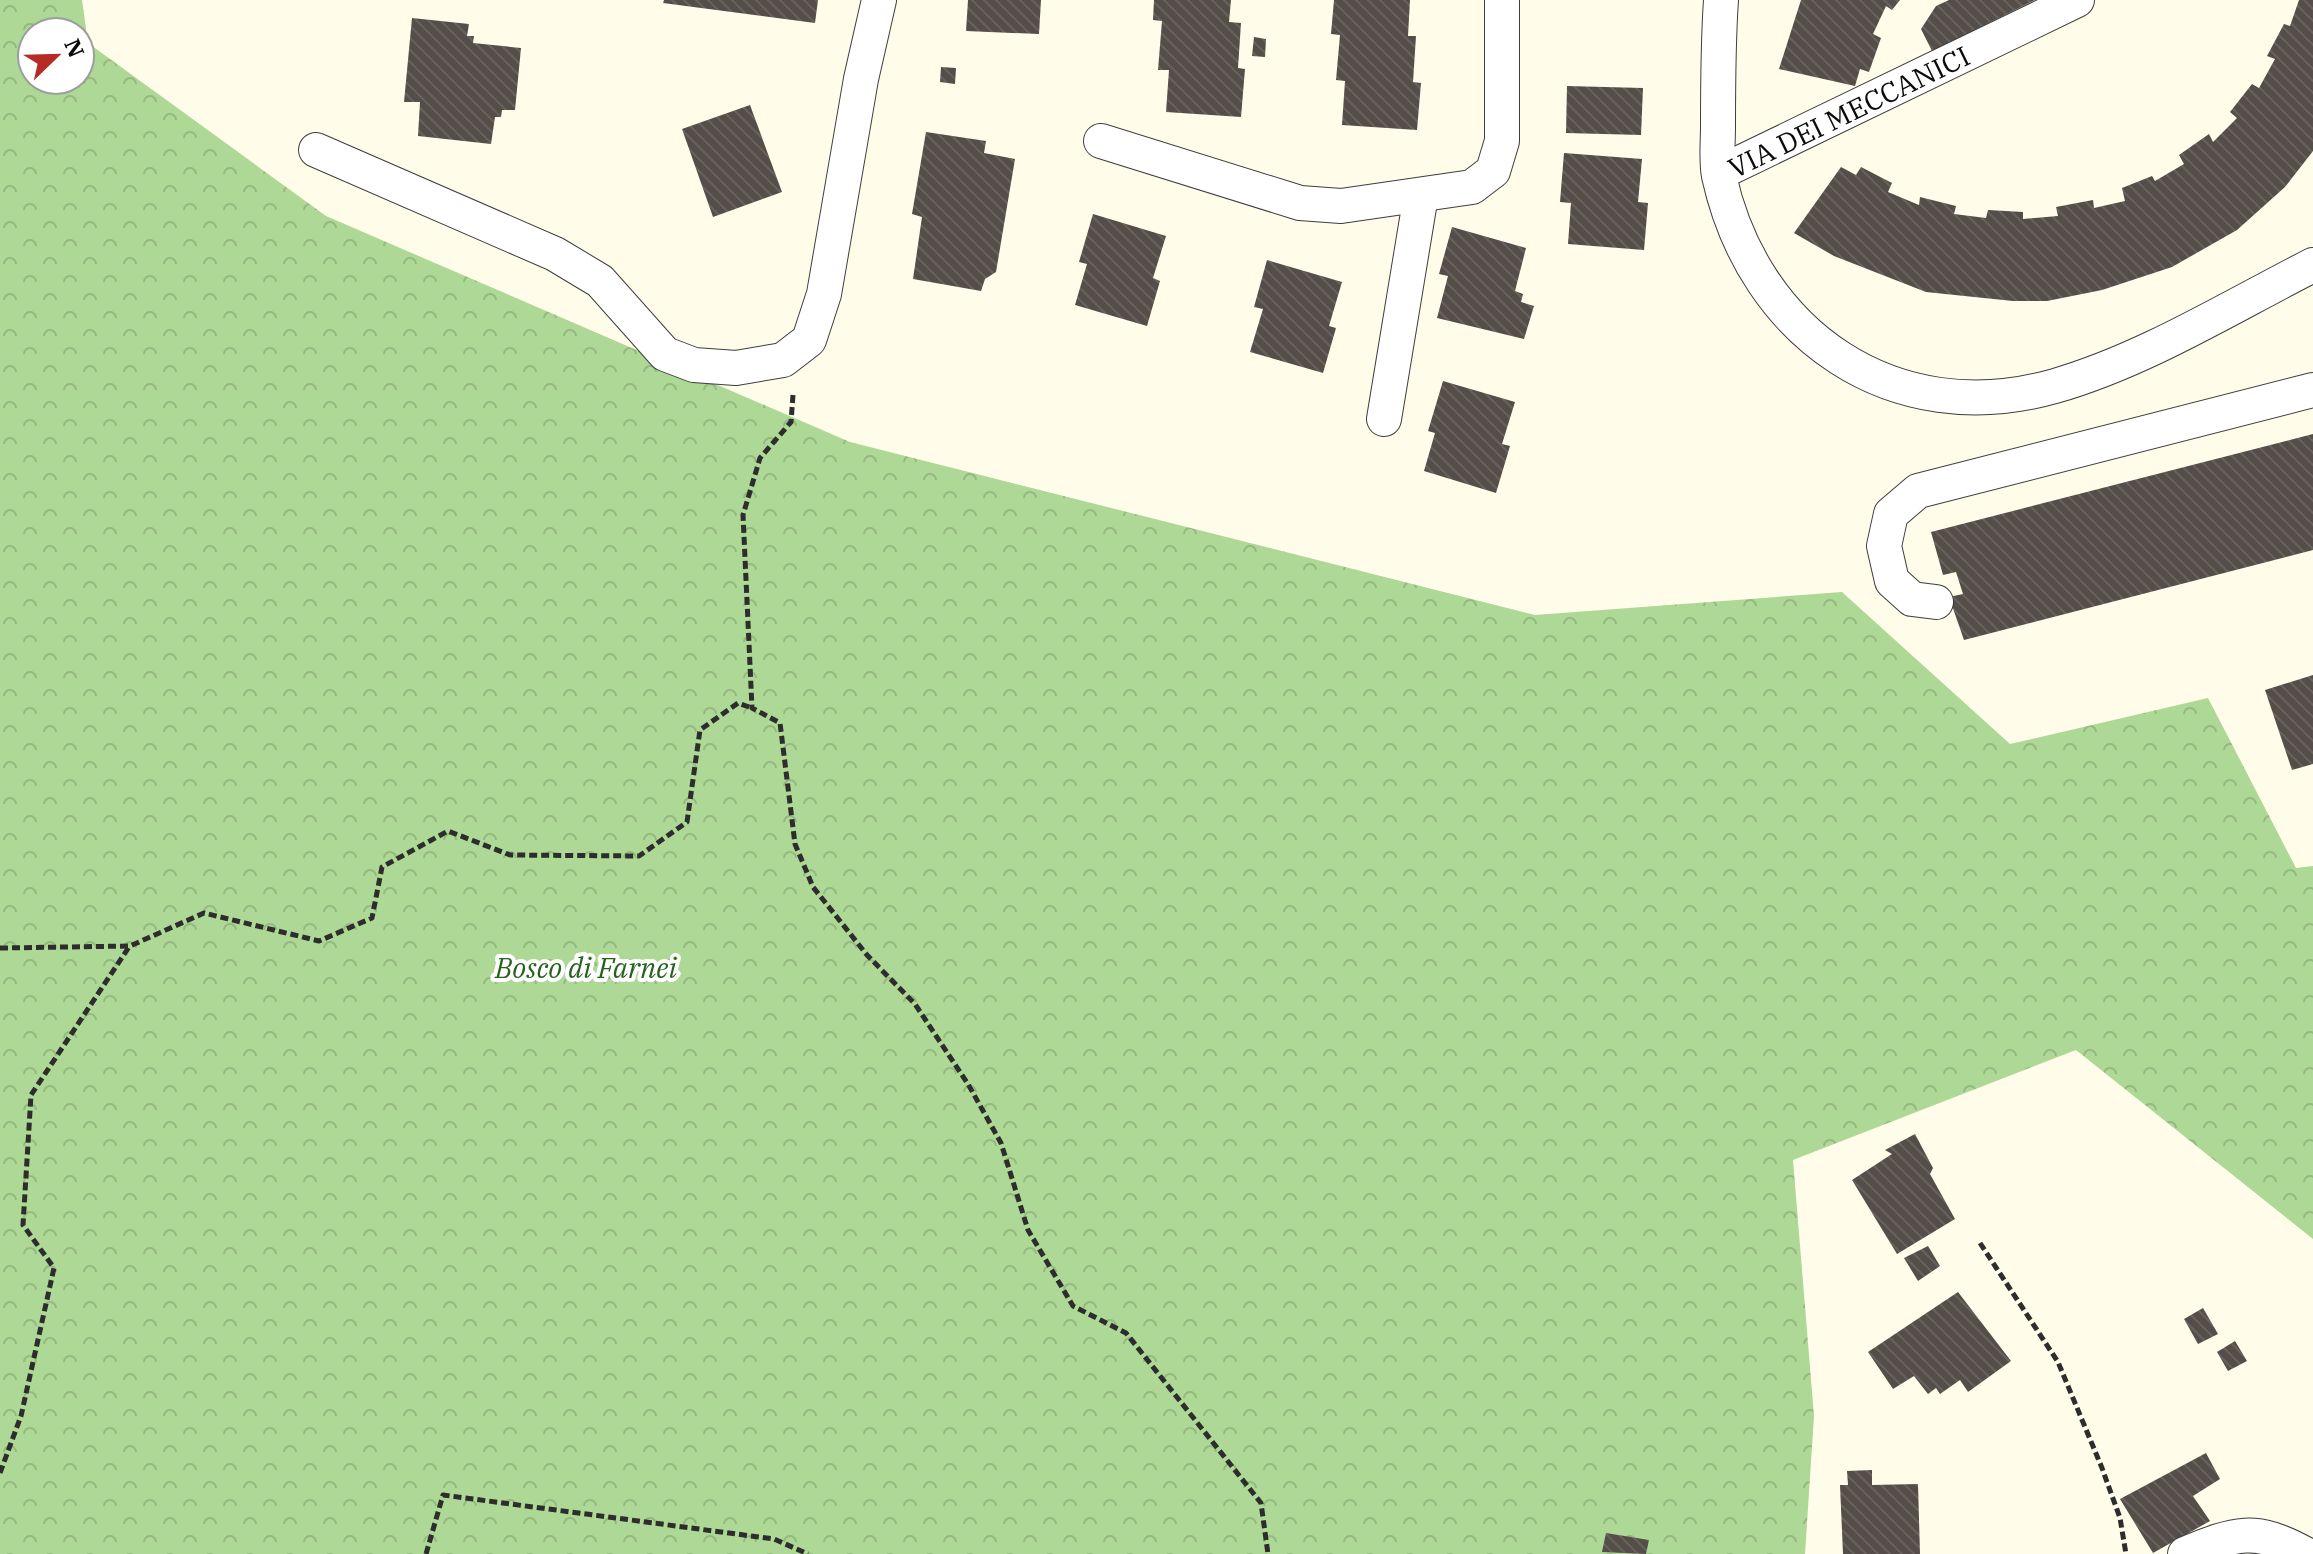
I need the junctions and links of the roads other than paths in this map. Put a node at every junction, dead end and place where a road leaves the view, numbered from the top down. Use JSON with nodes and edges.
{"nodes":[{"id":1,"x":879,"y":0,"type":"edge"},
{"id":2,"x":1502,"y":0,"type":"edge"},
{"id":3,"x":1721,"y":0,"type":"edge"},
{"id":4,"x":2077,"y":0,"type":"edge"},
{"id":5,"x":1101,"y":141,"type":"dead end"},
{"id":6,"x":316,"y":150,"type":"dead end"},
{"id":7,"x":1719,"y":173,"type":"junction"},
{"id":8,"x":1421,"y":195,"type":"junction"},
{"id":9,"x":2313,"y":265,"type":"edge"},
{"id":10,"x":2313,"y":390,"type":"edge"},
{"id":11,"x":1384,"y":419,"type":"dead end"},
{"id":12,"x":1936,"y":602,"type":"dead end"},
{"id":13,"x":2185,"y":1554,"type":"edge"},
{"id":14,"x":2305,"y":1554,"type":"edge"}],
"edges":[{"from":1,"to":6,"type":"street"},
{"from":2,"to":8,"type":"street"},
{"from":3,"to":7,"type":"street"},
{"from":4,"to":7,"type":"street","name":"VIA DEI MECCANICI"},
{"from":5,"to":8,"type":"street"},
{"from":7,"to":9,"type":"street","name":"VIA DEI MECCANICI"},
{"from":8,"to":11,"type":"street"},
{"from":10,"to":12,"type":"street"},
{"from":13,"to":14,"type":"street"}]}
